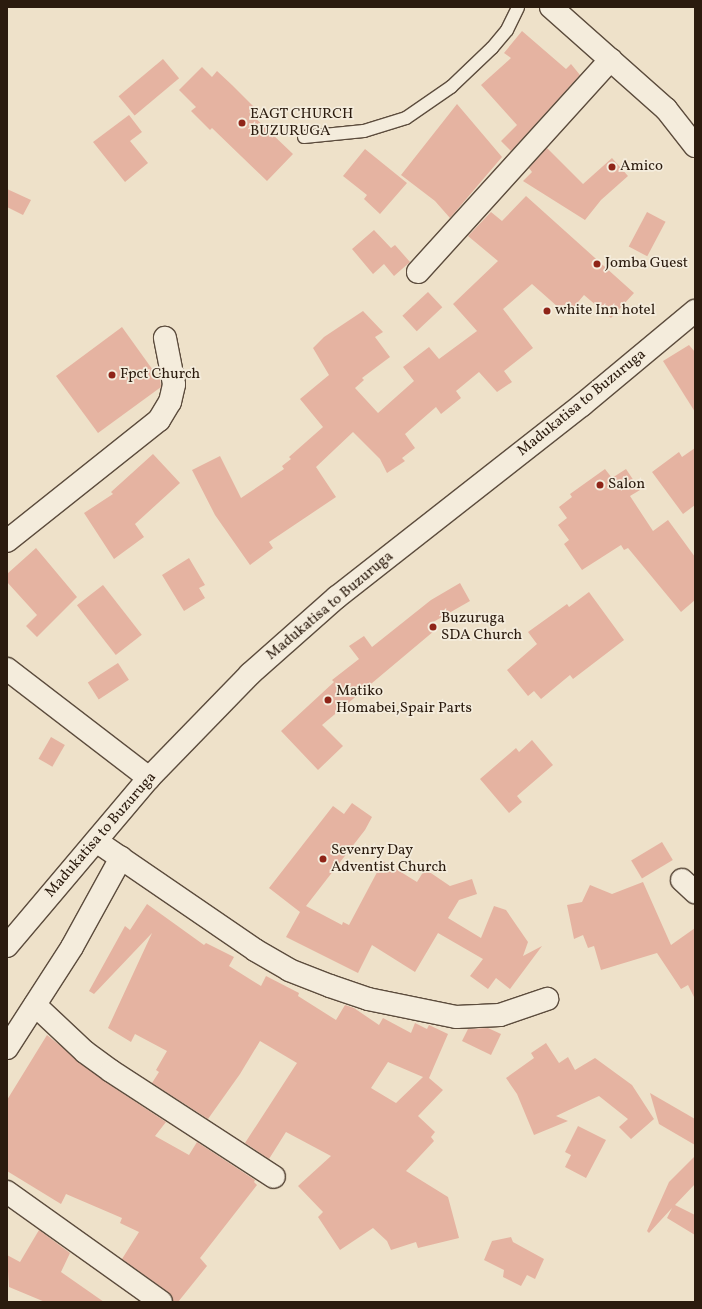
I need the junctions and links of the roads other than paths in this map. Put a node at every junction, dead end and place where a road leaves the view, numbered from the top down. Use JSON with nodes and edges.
{"nodes":[{"id":1,"x":518,"y":7,"type":"edge"},
{"id":2,"x":551,"y":7,"type":"edge"},
{"id":3,"x":611,"y":60,"type":"junction"},
{"id":4,"x":304,"y":137,"type":"dead end"},
{"id":5,"x":695,"y":146,"type":"edge"},
{"id":6,"x":418,"y":272,"type":"dead end"},
{"id":7,"x":695,"y":311,"type":"edge"},
{"id":8,"x":165,"y":338,"type":"dead end"},
{"id":9,"x":7,"y":541,"type":"edge"},
{"id":10,"x":7,"y":669,"type":"edge"},
{"id":11,"x":149,"y":778,"type":"junction"},
{"id":12,"x":96,"y":841,"type":"junction"},
{"id":13,"x":121,"y":858,"type":"junction"},
{"id":14,"x":7,"y":946,"type":"edge"},
{"id":15,"x":547,"y":999,"type":"dead end"},
{"id":16,"x":35,"y":1005,"type":"junction"},
{"id":17,"x":7,"y":1048,"type":"edge"},
{"id":18,"x":274,"y":1177,"type":"dead end"},
{"id":19,"x":7,"y":1192,"type":"edge"},
{"id":20,"x":161,"y":1302,"type":"edge"}],
"edges":[{"from":1,"to":4,"type":"lane"},
{"from":2,"to":3,"type":"street"},
{"from":3,"to":5,"type":"street"},
{"from":3,"to":6,"type":"street"},
{"from":7,"to":11,"type":"street","name":"Madukatisa to Buzuruga"},
{"from":8,"to":9,"type":"street"},
{"from":10,"to":11,"type":"street"},
{"from":11,"to":12,"type":"street","name":"Madukatisa to Buzuruga"},
{"from":12,"to":13,"type":"street"},
{"from":12,"to":14,"type":"street","name":"Madukatisa to Buzuruga"},
{"from":13,"to":15,"type":"street"},
{"from":13,"to":16,"type":"street"},
{"from":16,"to":17,"type":"street"},
{"from":16,"to":18,"type":"street"},
{"from":19,"to":20,"type":"street"}]}
